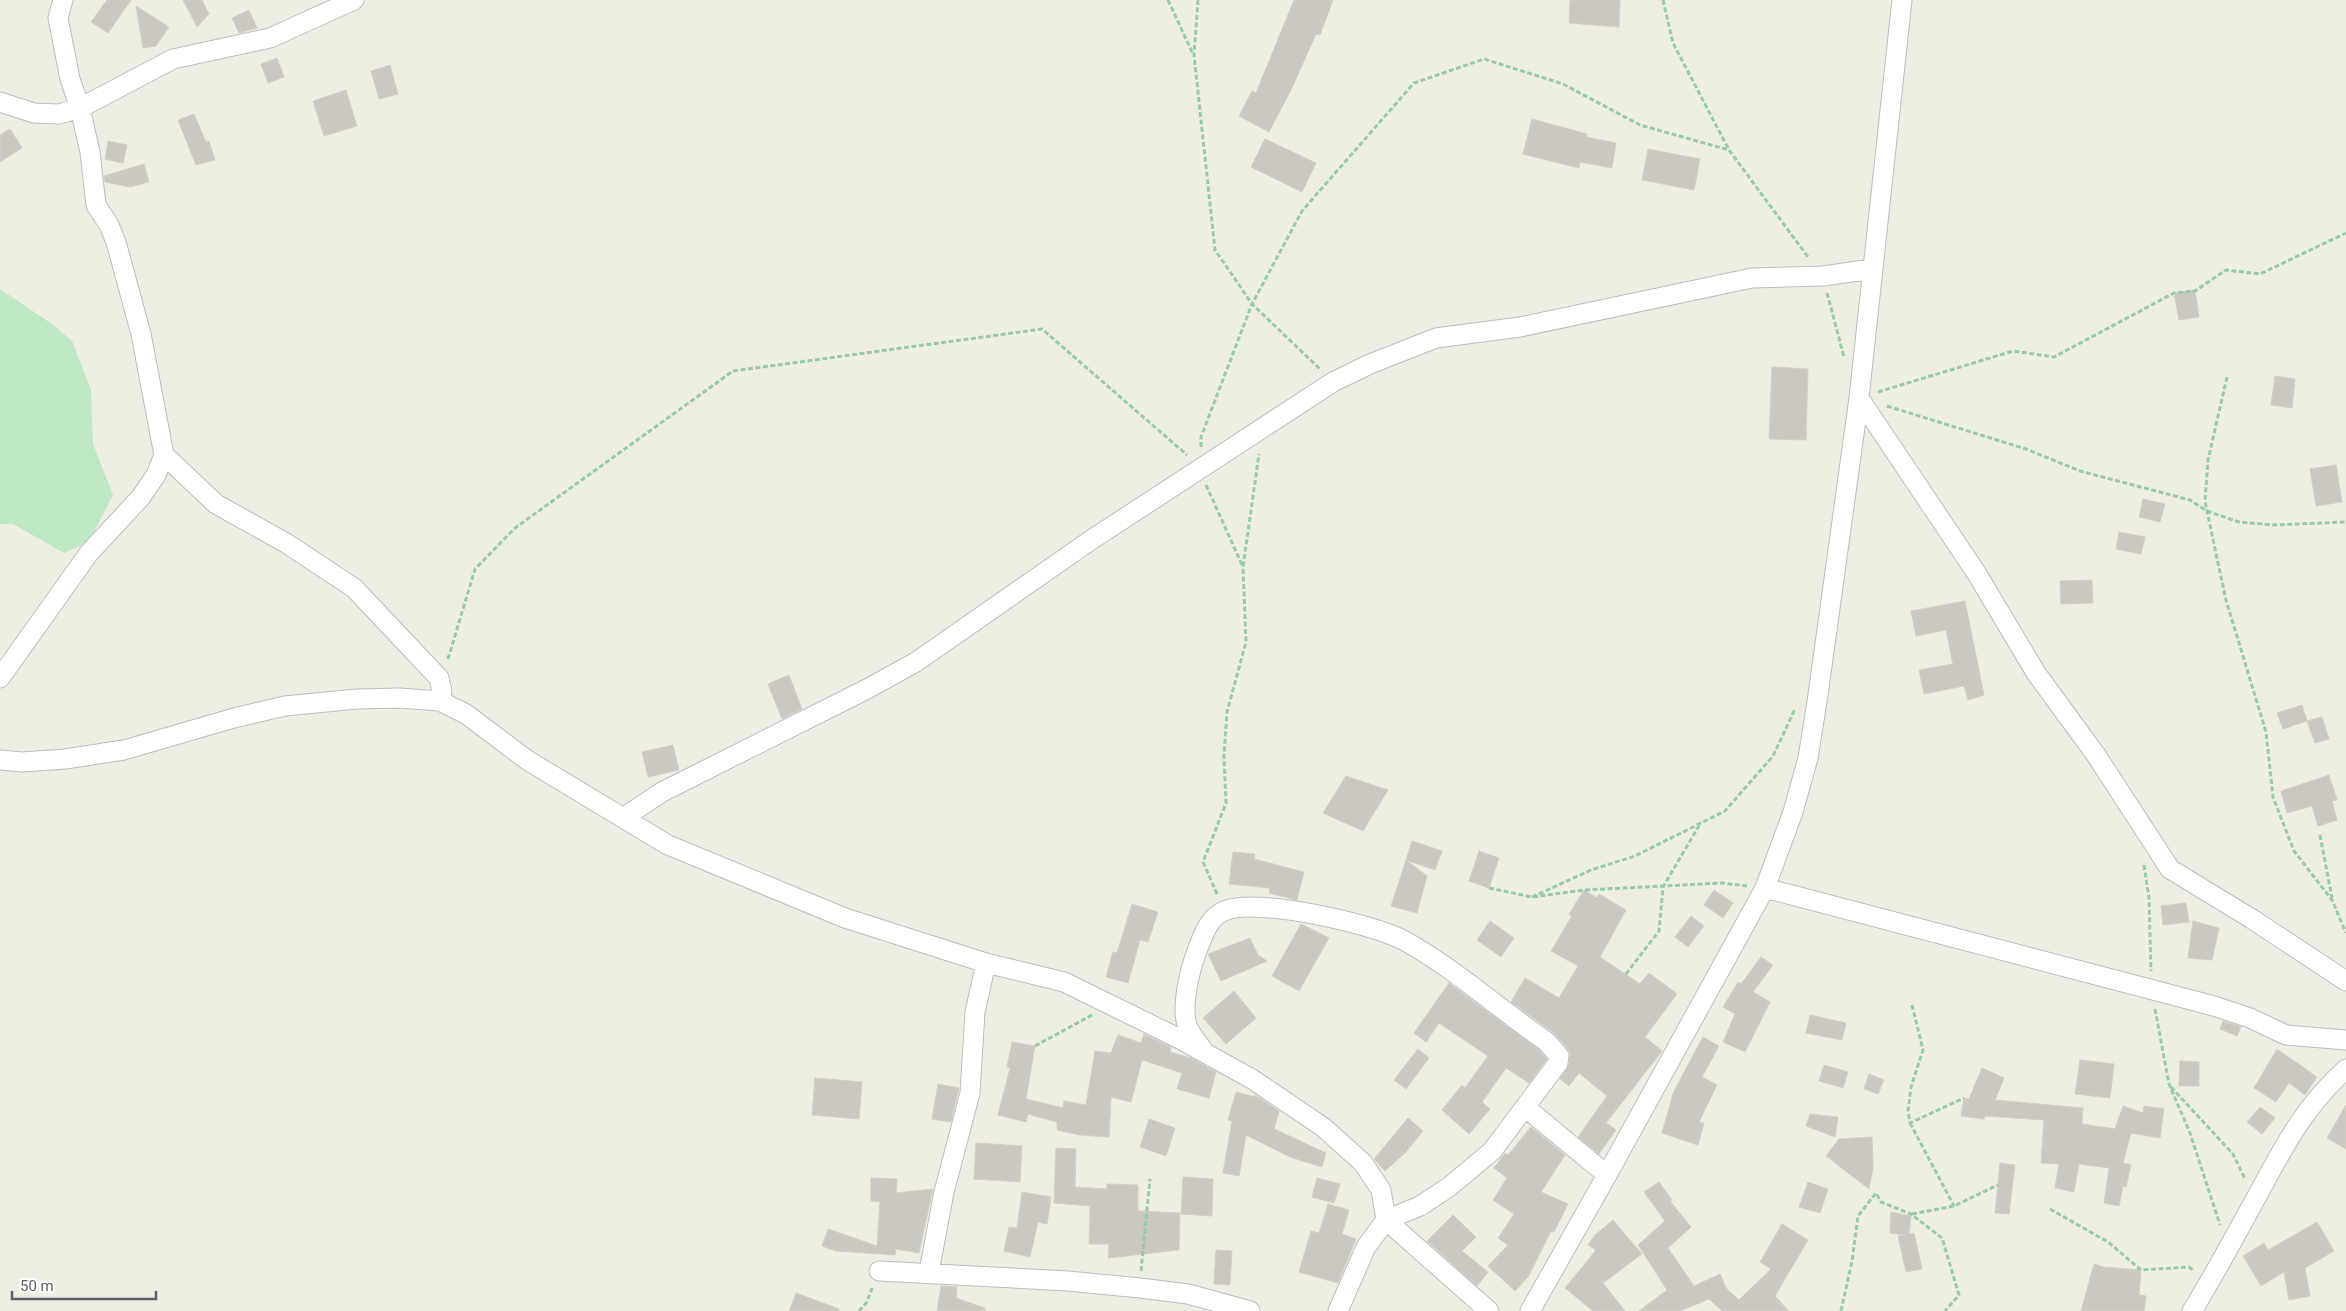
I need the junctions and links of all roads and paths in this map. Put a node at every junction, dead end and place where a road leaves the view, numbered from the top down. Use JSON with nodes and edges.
{"nodes":[{"id":1,"x":63,"y":0,"type":"edge"},
{"id":2,"x":354,"y":0,"type":"edge"},
{"id":3,"x":1168,"y":0,"type":"edge"},
{"id":4,"x":1198,"y":0,"type":"edge"},
{"id":5,"x":1663,"y":0,"type":"edge"},
{"id":6,"x":1902,"y":0,"type":"edge"},
{"id":7,"x":1194,"y":55,"type":"junction"},
{"id":8,"x":0,"y":102,"type":"edge"},
{"id":9,"x":80,"y":108,"type":"junction"},
{"id":10,"x":1729,"y":150,"type":"junction"},
{"id":11,"x":2346,"y":233,"type":"edge"},
{"id":12,"x":1872,"y":269,"type":"junction"},
{"id":13,"x":1822,"y":276,"type":"junction"},
{"id":14,"x":1252,"y":304,"type":"junction"},
{"id":15,"x":1847,"y":366,"type":"dead end"},
{"id":16,"x":2227,"y":377,"type":"dead end"},
{"id":17,"x":1333,"y":382,"type":"junction"},
{"id":18,"x":1859,"y":398,"type":"junction"},
{"id":19,"x":1262,"y":429,"type":"junction"},
{"id":20,"x":164,"y":455,"type":"junction"},
{"id":21,"x":1202,"y":468,"type":"junction"},
{"id":22,"x":2207,"y":511,"type":"junction"},
{"id":23,"x":2346,"y":522,"type":"edge"},
{"id":24,"x":1243,"y":567,"type":"junction"},
{"id":25,"x":0,"y":678,"type":"edge"},
{"id":26,"x":440,"y":678,"type":"junction"},
{"id":27,"x":440,"y":701,"type":"junction"},
{"id":28,"x":1796,"y":706,"type":"dead end"},
{"id":29,"x":0,"y":760,"type":"edge"},
{"id":30,"x":623,"y":818,"type":"junction"},
{"id":31,"x":1700,"y":824,"type":"junction"},
{"id":32,"x":2320,"y":835,"type":"dead end"},
{"id":33,"x":2143,"y":862,"type":"dead end"},
{"id":34,"x":1664,"y":887,"type":"junction"},
{"id":35,"x":1489,"y":888,"type":"dead end"},
{"id":36,"x":1765,"y":888,"type":"junction"},
{"id":37,"x":1532,"y":897,"type":"junction"},
{"id":38,"x":2332,"y":900,"type":"junction"},
{"id":39,"x":1224,"y":911,"type":"junction"},
{"id":40,"x":2346,"y":933,"type":"edge"},
{"id":41,"x":986,"y":963,"type":"junction"},
{"id":42,"x":1626,"y":974,"type":"dead end"},
{"id":43,"x":2346,"y":981,"type":"edge"},
{"id":44,"x":2152,"y":990,"type":"junction"},
{"id":45,"x":1912,"y":1005,"type":"dead end"},
{"id":46,"x":1121,"y":1009,"type":"junction"},
{"id":47,"x":2346,"y":1040,"type":"edge"},
{"id":48,"x":1035,"y":1046,"type":"dead end"},
{"id":49,"x":1205,"y":1053,"type":"junction"},
{"id":50,"x":2346,"y":1069,"type":"edge"},
{"id":51,"x":2168,"y":1084,"type":"junction"},
{"id":52,"x":1964,"y":1098,"type":"dead end"},
{"id":53,"x":1525,"y":1107,"type":"junction"},
{"id":54,"x":1910,"y":1123,"type":"junction"},
{"id":55,"x":1607,"y":1175,"type":"junction"},
{"id":56,"x":1150,"y":1180,"type":"dead end"},
{"id":57,"x":1998,"y":1185,"type":"dead end"},
{"id":58,"x":2256,"y":1199,"type":"junction"},
{"id":59,"x":1954,"y":1206,"type":"junction"},
{"id":60,"x":2050,"y":1209,"type":"dead end"},
{"id":61,"x":1911,"y":1214,"type":"junction"},
{"id":62,"x":1386,"y":1220,"type":"junction"},
{"id":63,"x":2228,"y":1251,"type":"junction"},
{"id":64,"x":879,"y":1271,"type":"joint"},
{"id":65,"x":929,"y":1272,"type":"junction"},
{"id":66,"x":2210,"y":1282,"type":"junction"},
{"id":67,"x":1140,"y":1288,"type":"junction"},
{"id":68,"x":859,"y":1311,"type":"edge"},
{"id":69,"x":1250,"y":1311,"type":"edge"},
{"id":70,"x":1338,"y":1311,"type":"edge"},
{"id":71,"x":1489,"y":1311,"type":"edge"},
{"id":72,"x":1530,"y":1311,"type":"edge"},
{"id":73,"x":1841,"y":1311,"type":"edge"},
{"id":74,"x":1945,"y":1311,"type":"edge"},
{"id":75,"x":2192,"y":1311,"type":"edge"}],
"edges":[{"from":1,"to":9,"type":"street"},
{"from":2,"to":9,"type":"street"},
{"from":3,"to":7,"type":"path"},
{"from":4,"to":7,"type":"path"},
{"from":5,"to":10,"type":"path"},
{"from":6,"to":12,"type":"street"},
{"from":7,"to":14,"type":"path"},
{"from":8,"to":9,"type":"street"},
{"from":9,"to":20,"type":"street"},
{"from":10,"to":13,"type":"path"},
{"from":10,"to":14,"type":"path"},
{"from":11,"to":18,"type":"path"},
{"from":12,"to":13,"type":"street"},
{"from":12,"to":18,"type":"street"},
{"from":13,"to":15,"type":"path"},
{"from":13,"to":17,"type":"street"},
{"from":14,"to":17,"type":"path"},
{"from":14,"to":21,"type":"path"},
{"from":16,"to":22,"type":"path"},
{"from":17,"to":19,"type":"street"},
{"from":18,"to":22,"type":"path"},
{"from":18,"to":36,"type":"street"},
{"from":18,"to":43,"type":"street"},
{"from":19,"to":21,"type":"street"},
{"from":19,"to":24,"type":"path"},
{"from":20,"to":25,"type":"street"},
{"from":20,"to":26,"type":"street"},
{"from":21,"to":24,"type":"path"},
{"from":21,"to":26,"type":"path"},
{"from":21,"to":30,"type":"street"},
{"from":22,"to":23,"type":"path"},
{"from":22,"to":38,"type":"path"},
{"from":24,"to":39,"type":"path"},
{"from":26,"to":27,"type":"street"},
{"from":27,"to":29,"type":"street"},
{"from":27,"to":30,"type":"street"},
{"from":28,"to":31,"type":"path"},
{"from":30,"to":41,"type":"street"},
{"from":31,"to":34,"type":"path"},
{"from":31,"to":37,"type":"path"},
{"from":32,"to":38,"type":"path"},
{"from":33,"to":44,"type":"path"},
{"from":34,"to":36,"type":"path"},
{"from":34,"to":37,"type":"path"},
{"from":34,"to":42,"type":"path"},
{"from":35,"to":37,"type":"path"},
{"from":36,"to":44,"type":"street"},
{"from":36,"to":55,"type":"street"},
{"from":38,"to":40,"type":"path"},
{"from":39,"to":49,"type":"street"},
{"from":39,"to":53,"type":"street"},
{"from":41,"to":46,"type":"street"},
{"from":41,"to":65,"type":"street"},
{"from":44,"to":47,"type":"street"},
{"from":44,"to":51,"type":"path"},
{"from":45,"to":54,"type":"path"},
{"from":46,"to":48,"type":"path"},
{"from":46,"to":49,"type":"street"},
{"from":49,"to":62,"type":"street"},
{"from":50,"to":58,"type":"street"},
{"from":51,"to":58,"type":"path"},
{"from":51,"to":63,"type":"path"},
{"from":52,"to":54,"type":"path"},
{"from":53,"to":55,"type":"street"},
{"from":53,"to":62,"type":"street"},
{"from":54,"to":59,"type":"path"},
{"from":55,"to":72,"type":"street"},
{"from":56,"to":67,"type":"path"},
{"from":57,"to":59,"type":"path"},
{"from":58,"to":63,"type":"street"},
{"from":59,"to":61,"type":"path"},
{"from":60,"to":66,"type":"path"},
{"from":61,"to":73,"type":"path"},
{"from":61,"to":74,"type":"path"},
{"from":62,"to":70,"type":"street"},
{"from":62,"to":71,"type":"street"},
{"from":63,"to":66,"type":"street"},
{"from":64,"to":65,"type":"street"},
{"from":64,"to":68,"type":"path"},
{"from":65,"to":67,"type":"street"},
{"from":66,"to":75,"type":"street"},
{"from":67,"to":69,"type":"street"}]}
